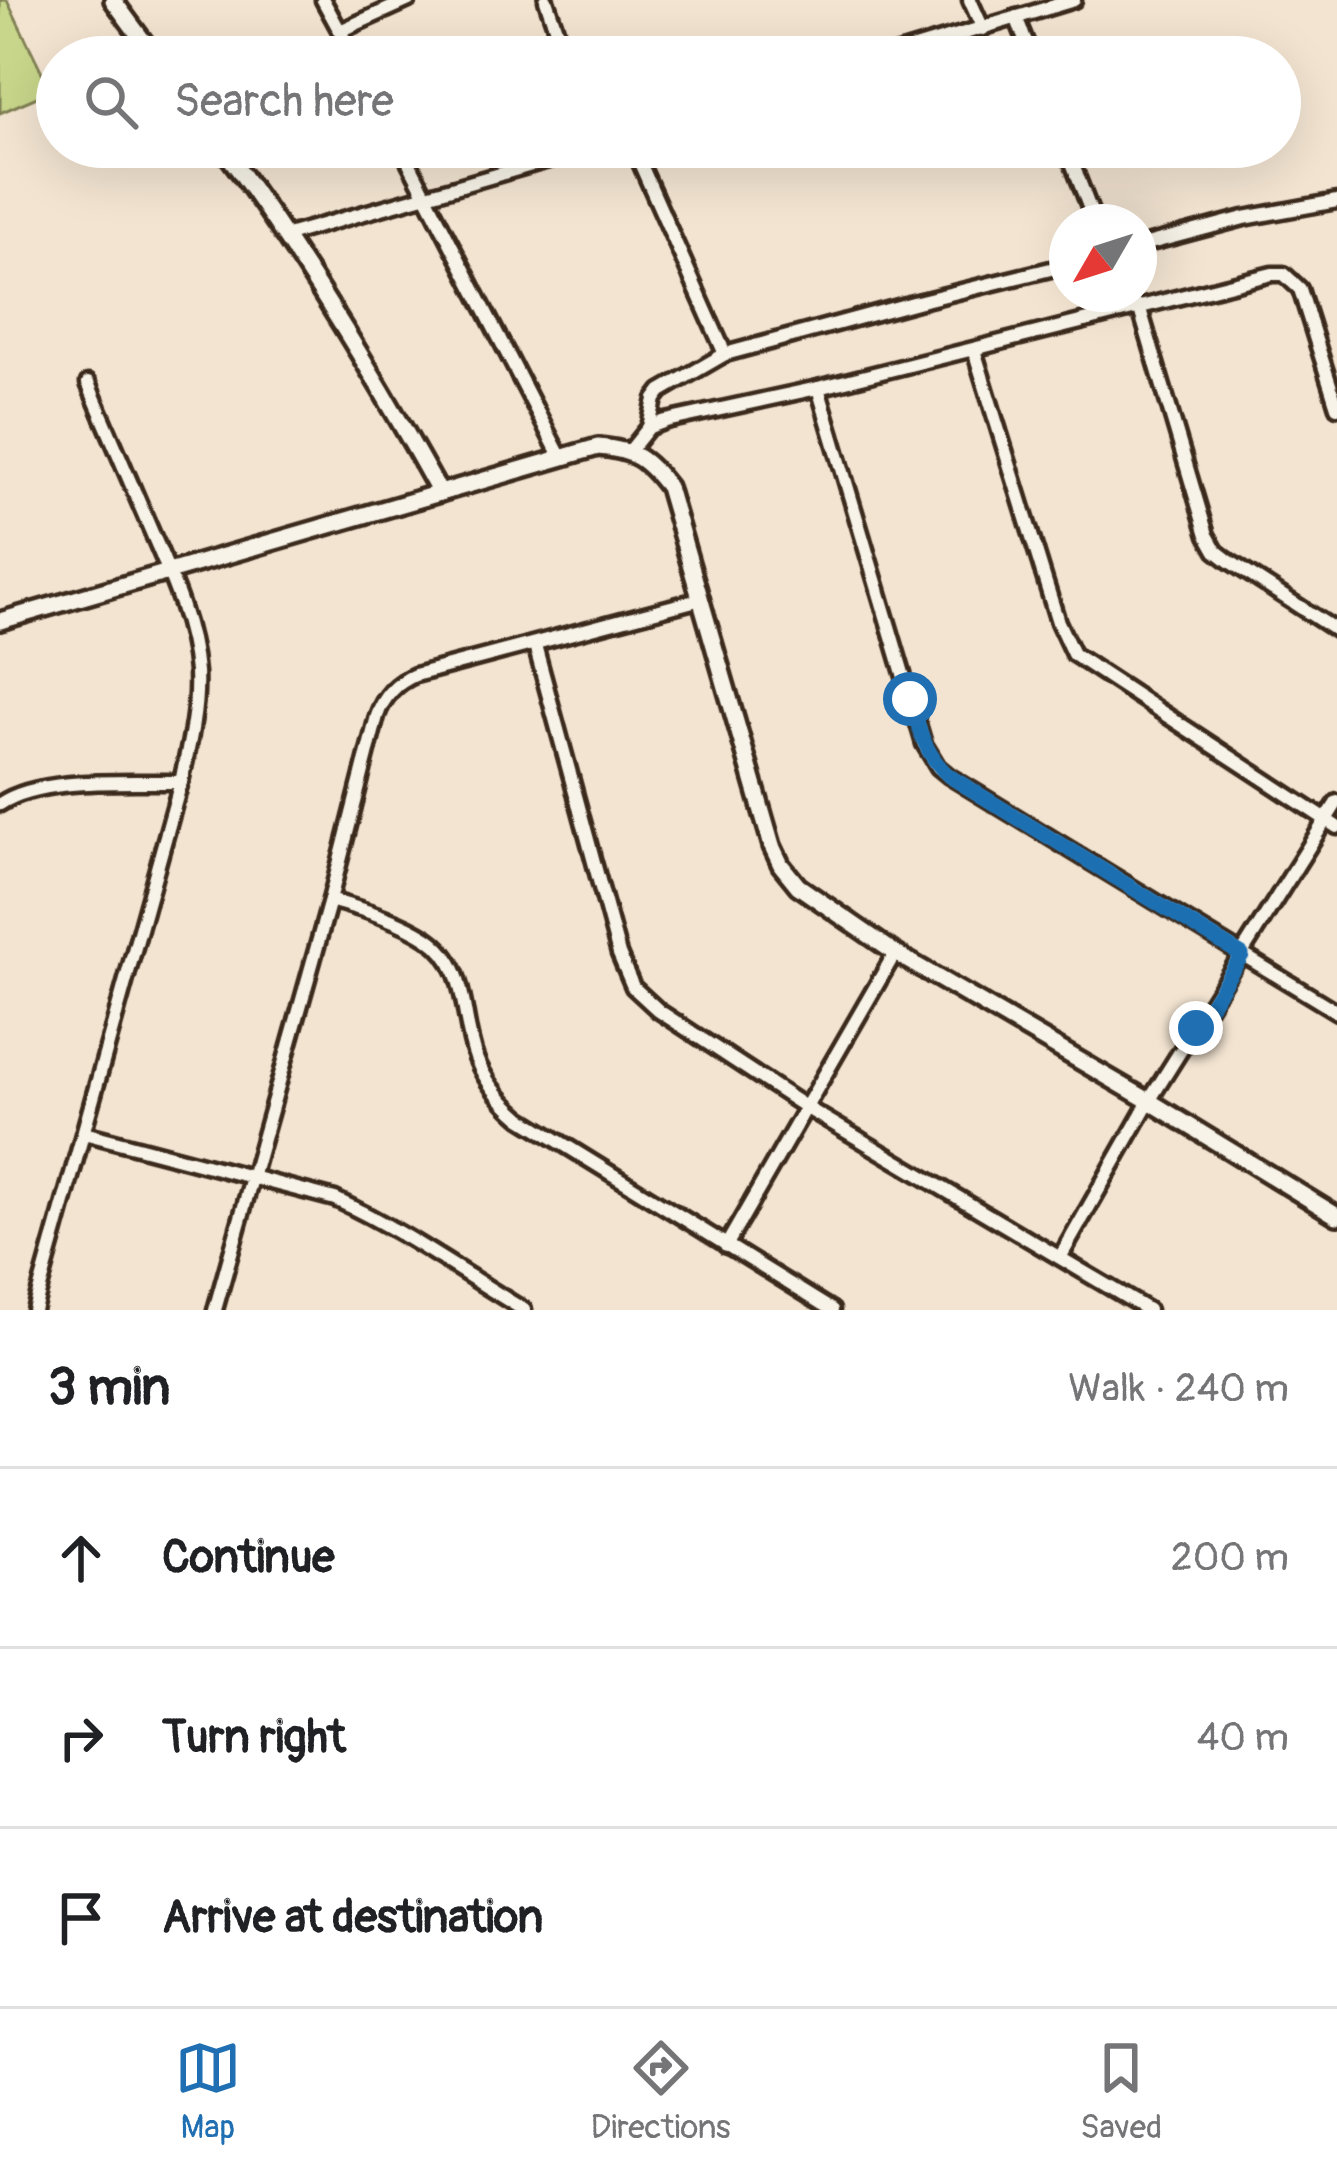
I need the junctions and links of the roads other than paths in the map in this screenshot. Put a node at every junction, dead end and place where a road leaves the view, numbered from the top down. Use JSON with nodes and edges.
{"nodes":[{"id":1,"x":113,"y":0,"type":"edge"},
{"id":2,"x":323,"y":0,"type":"edge"},
{"id":3,"x":409,"y":0,"type":"edge"},
{"id":4,"x":546,"y":0,"type":"edge"},
{"id":5,"x":970,"y":0,"type":"edge"},
{"id":6,"x":1074,"y":0,"type":"edge"},
{"id":7,"x":1016,"y":16,"type":"junction"},
{"id":8,"x":983,"y":28,"type":"junction"},
{"id":9,"x":340,"y":31,"type":"junction"},
{"id":10,"x":140,"y":36,"type":"edge"},
{"id":11,"x":343,"y":36,"type":"edge"},
{"id":12,"x":558,"y":36,"type":"edge"},
{"id":13,"x":956,"y":36,"type":"edge"},
{"id":14,"x":1024,"y":36,"type":"edge"},
{"id":15,"x":237,"y":168,"type":"edge"},
{"id":16,"x":413,"y":168,"type":"edge"},
{"id":17,"x":523,"y":168,"type":"edge"},
{"id":18,"x":642,"y":168,"type":"edge"},
{"id":19,"x":1074,"y":168,"type":"edge"},
{"id":20,"x":428,"y":196,"type":"junction"},
{"id":21,"x":1337,"y":201,"type":"edge"},
{"id":22,"x":1088,"y":204,"type":"edge"},
{"id":23,"x":284,"y":236,"type":"junction"},
{"id":24,"x":1157,"y":242,"type":"edge"},
{"id":25,"x":1049,"y":269,"type":"edge"},
{"id":26,"x":1157,"y":301,"type":"edge"},
{"id":27,"x":1116,"y":312,"type":"edge"},
{"id":28,"x":1140,"y":312,"type":"edge"},
{"id":29,"x":974,"y":350,"type":"junction"},
{"id":30,"x":725,"y":354,"type":"junction"},
{"id":31,"x":88,"y":383,"type":"dead end"},
{"id":32,"x":818,"y":388,"type":"junction"},
{"id":33,"x":1337,"y":406,"type":"edge"},
{"id":34,"x":650,"y":427,"type":"junction"},
{"id":35,"x":629,"y":452,"type":"junction"},
{"id":36,"x":561,"y":458,"type":"junction"},
{"id":37,"x":440,"y":493,"type":"junction"},
{"id":38,"x":170,"y":573,"type":"junction"},
{"id":39,"x":701,"y":599,"type":"junction"},
{"id":40,"x":0,"y":621,"type":"edge"},
{"id":41,"x":1337,"y":631,"type":"edge"},
{"id":42,"x":535,"y":645,"type":"junction"},
{"id":43,"x":181,"y":782,"type":"junction"},
{"id":44,"x":1337,"y":802,"type":"edge"},
{"id":45,"x":0,"y":804,"type":"edge"},
{"id":46,"x":1331,"y":824,"type":"edge"},
{"id":47,"x":330,"y":900,"type":"junction"},
{"id":48,"x":895,"y":953,"type":"junction"},
{"id":49,"x":1242,"y":955,"type":"junction"},
{"id":50,"x":1337,"y":1012,"type":"edge"},
{"id":51,"x":1149,"y":1101,"type":"junction"},
{"id":52,"x":807,"y":1108,"type":"junction"},
{"id":53,"x":84,"y":1133,"type":"junction"},
{"id":54,"x":253,"y":1175,"type":"junction"},
{"id":55,"x":1337,"y":1216,"type":"edge"},
{"id":56,"x":726,"y":1246,"type":"junction"},
{"id":57,"x":1061,"y":1256,"type":"junction"},
{"id":58,"x":34,"y":1310,"type":"edge"},
{"id":59,"x":215,"y":1310,"type":"edge"},
{"id":60,"x":524,"y":1310,"type":"edge"},
{"id":61,"x":832,"y":1310,"type":"edge"},
{"id":62,"x":1148,"y":1310,"type":"edge"}],
"edges":[{"from":1,"to":10,"type":"street"},
{"from":2,"to":9,"type":"street"},
{"from":3,"to":9,"type":"street"},
{"from":4,"to":12,"type":"street"},
{"from":5,"to":8,"type":"street"},
{"from":6,"to":7,"type":"street"},
{"from":7,"to":8,"type":"street"},
{"from":7,"to":14,"type":"street"},
{"from":8,"to":13,"type":"street"},
{"from":9,"to":11,"type":"street"},
{"from":15,"to":23,"type":"street"},
{"from":16,"to":20,"type":"street"},
{"from":17,"to":20,"type":"street"},
{"from":18,"to":30,"type":"street"},
{"from":19,"to":22,"type":"street"},
{"from":20,"to":23,"type":"street"},
{"from":20,"to":36,"type":"street"},
{"from":21,"to":24,"type":"street"},
{"from":23,"to":37,"type":"street"},
{"from":25,"to":30,"type":"street"},
{"from":26,"to":33,"type":"street"},
{"from":27,"to":29,"type":"street"},
{"from":28,"to":41,"type":"street"},
{"from":29,"to":32,"type":"street"},
{"from":29,"to":46,"type":"street"},
{"from":30,"to":34,"type":"street"},
{"from":31,"to":38,"type":"street"},
{"from":32,"to":34,"type":"street"},
{"from":32,"to":49,"type":"street"},
{"from":34,"to":35,"type":"street"},
{"from":35,"to":36,"type":"street"},
{"from":35,"to":39,"type":"street"},
{"from":36,"to":37,"type":"street"},
{"from":37,"to":38,"type":"street"},
{"from":38,"to":40,"type":"street"},
{"from":38,"to":43,"type":"street"},
{"from":39,"to":42,"type":"street"},
{"from":39,"to":48,"type":"street"},
{"from":42,"to":47,"type":"street"},
{"from":42,"to":52,"type":"street"},
{"from":43,"to":45,"type":"street"},
{"from":43,"to":53,"type":"street"},
{"from":44,"to":46,"type":"street"},
{"from":46,"to":49,"type":"street"},
{"from":47,"to":54,"type":"street"},
{"from":47,"to":56,"type":"street"},
{"from":48,"to":51,"type":"street"},
{"from":48,"to":52,"type":"street"},
{"from":49,"to":50,"type":"street"},
{"from":49,"to":51,"type":"street"},
{"from":51,"to":55,"type":"street"},
{"from":51,"to":57,"type":"street"},
{"from":52,"to":56,"type":"street"},
{"from":52,"to":57,"type":"street"},
{"from":53,"to":54,"type":"street"},
{"from":53,"to":58,"type":"street"},
{"from":54,"to":59,"type":"street"},
{"from":54,"to":60,"type":"street"},
{"from":56,"to":61,"type":"street"},
{"from":57,"to":62,"type":"street"}]}
